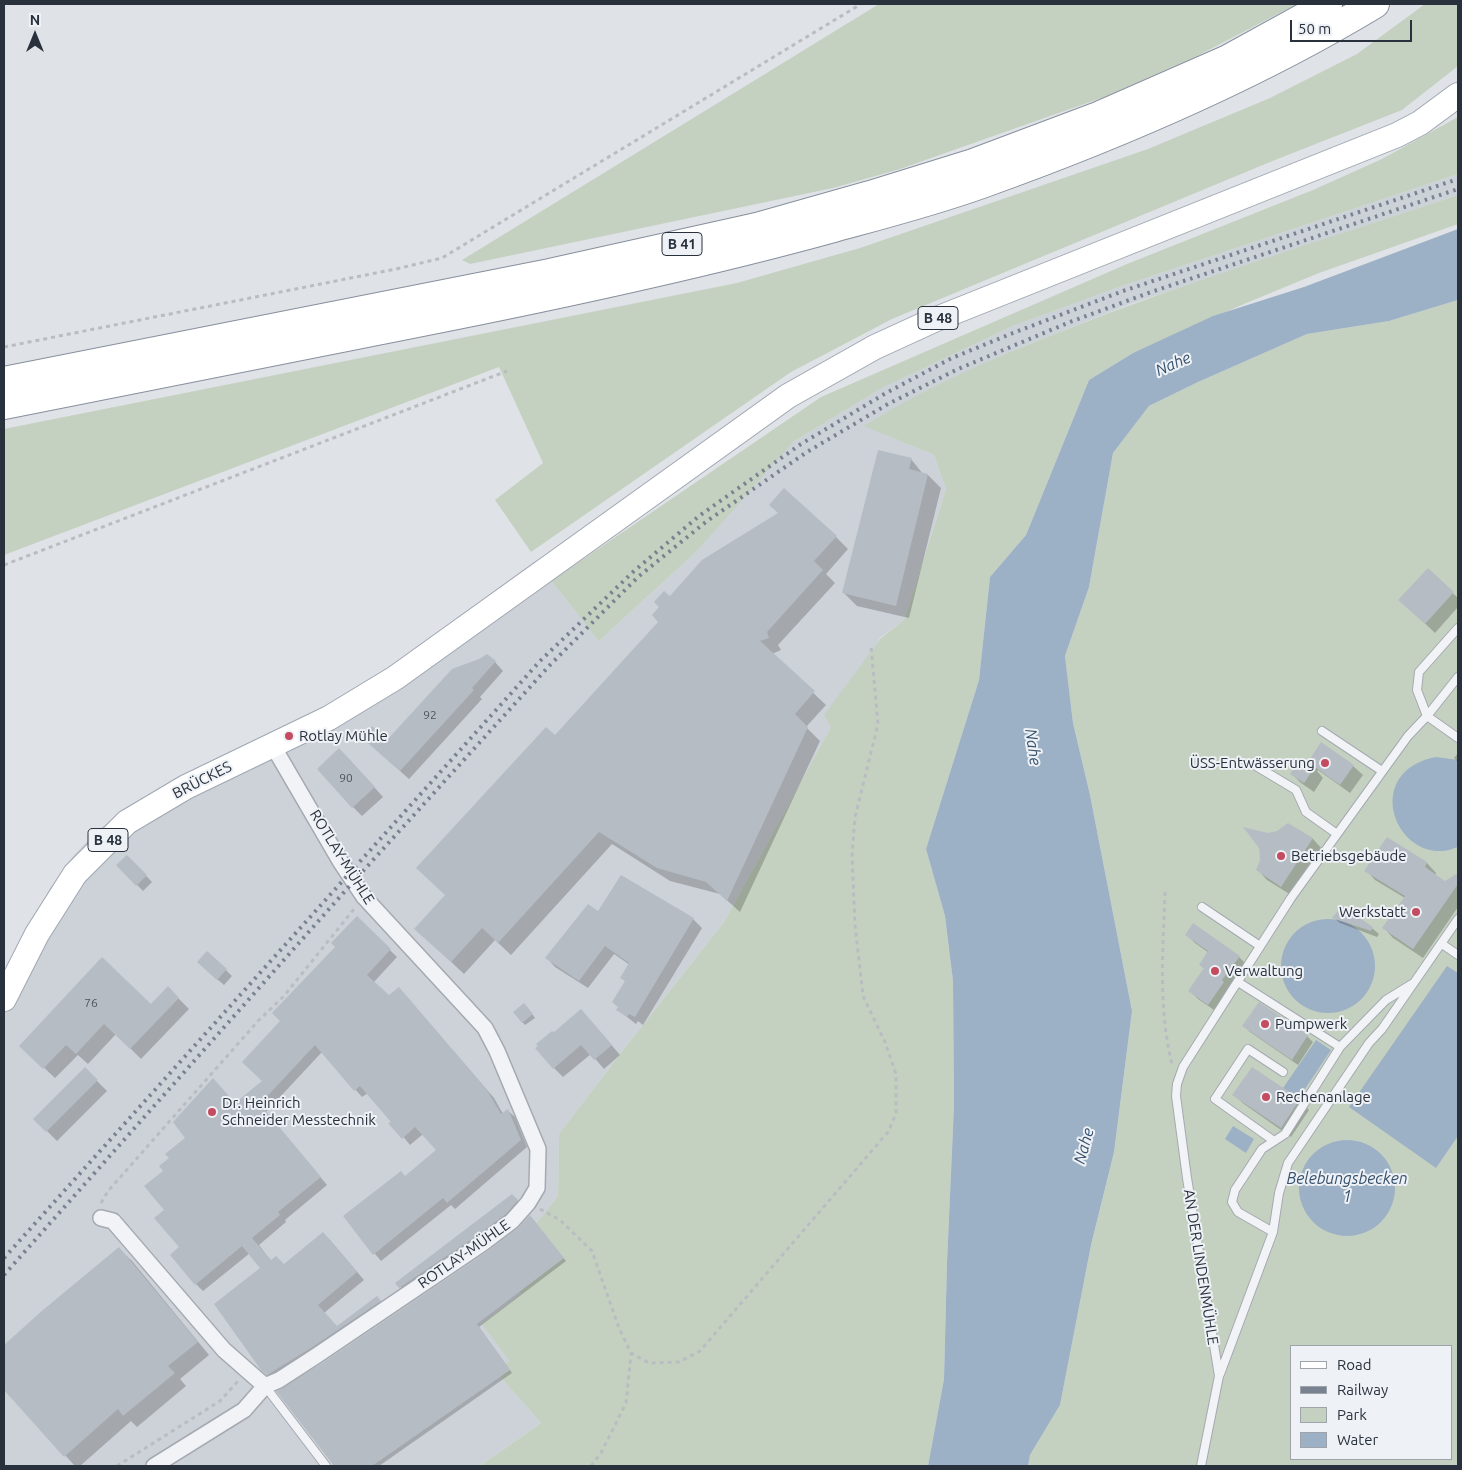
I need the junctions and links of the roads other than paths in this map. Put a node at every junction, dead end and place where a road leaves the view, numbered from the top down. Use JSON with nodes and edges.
{"nodes":[{"id":1,"x":1328,"y":4,"type":"edge"},
{"id":2,"x":1375,"y":4,"type":"edge"},
{"id":3,"x":1458,"y":95,"type":"edge"},
{"id":4,"x":4,"y":381,"type":"edge"},
{"id":5,"x":4,"y":405,"type":"edge"},
{"id":6,"x":1458,"y":628,"type":"edge"},
{"id":7,"x":1458,"y":677,"type":"edge"},
{"id":8,"x":1427,"y":716,"type":"junction"},
{"id":9,"x":1322,"y":731,"type":"dead end"},
{"id":10,"x":1458,"y":738,"type":"edge"},
{"id":11,"x":273,"y":746,"type":"junction"},
{"id":12,"x":1256,"y":766,"type":"dead end"},
{"id":13,"x":1382,"y":772,"type":"junction"},
{"id":14,"x":1338,"y":834,"type":"junction"},
{"id":15,"x":1202,"y":907,"type":"dead end"},
{"id":16,"x":1458,"y":919,"type":"edge"},
{"id":17,"x":1442,"y":944,"type":"junction"},
{"id":18,"x":1260,"y":946,"type":"junction"},
{"id":19,"x":1458,"y":955,"type":"edge"},
{"id":20,"x":1238,"y":982,"type":"junction"},
{"id":21,"x":1415,"y":982,"type":"junction"},
{"id":22,"x":4,"y":999,"type":"edge"},
{"id":23,"x":1340,"y":1047,"type":"junction"},
{"id":24,"x":1283,"y":1072,"type":"dead end"},
{"id":25,"x":1274,"y":1141,"type":"junction"},
{"id":26,"x":100,"y":1218,"type":"road end"},
{"id":27,"x":1273,"y":1232,"type":"junction"},
{"id":28,"x":1219,"y":1376,"type":"junction"},
{"id":29,"x":265,"y":1386,"type":"junction"},
{"id":30,"x":154,"y":1466,"type":"edge"},
{"id":31,"x":326,"y":1466,"type":"edge"},
{"id":32,"x":1201,"y":1466,"type":"edge"}],
"edges":[{"from":1,"to":4,"type":"highway","number":"B 41"},
{"from":2,"to":5,"type":"highway","number":"B 41"},
{"from":3,"to":11,"type":"main road","name":"BRÜCKES","number":"B 48"},
{"from":6,"to":8,"type":"lane"},
{"from":7,"to":8,"type":"lane","name":"AN DER LINDENMÜHLE"},
{"from":8,"to":10,"type":"lane"},
{"from":8,"to":13,"type":"lane","name":"AN DER LINDENMÜHLE"},
{"from":9,"to":13,"type":"lane"},
{"from":11,"to":22,"type":"main road","name":"BRÜCKES","number":"B 48"},
{"from":11,"to":29,"type":"street","name":"ROTLAY-MÜHLE"},
{"from":12,"to":14,"type":"lane"},
{"from":13,"to":14,"type":"lane","name":"AN DER LINDENMÜHLE"},
{"from":14,"to":18,"type":"lane","name":"AN DER LINDENMÜHLE"},
{"from":15,"to":18,"type":"lane"},
{"from":16,"to":17,"type":"lane"},
{"from":17,"to":19,"type":"lane"},
{"from":17,"to":21,"type":"lane"},
{"from":18,"to":20,"type":"lane","name":"AN DER LINDENMÜHLE"},
{"from":20,"to":23,"type":"lane"},
{"from":20,"to":28,"type":"lane","name":"AN DER LINDENMÜHLE"},
{"from":21,"to":23,"type":"lane"},
{"from":21,"to":27,"type":"lane"},
{"from":23,"to":25,"type":"lane"},
{"from":24,"to":25,"type":"lane"},
{"from":25,"to":27,"type":"lane"},
{"from":26,"to":29,"type":"street"},
{"from":27,"to":28,"type":"lane"},
{"from":28,"to":32,"type":"lane","name":"AN DER LINDENMÜHLE"},
{"from":29,"to":30,"type":"street"},
{"from":29,"to":31,"type":"lane"}]}
